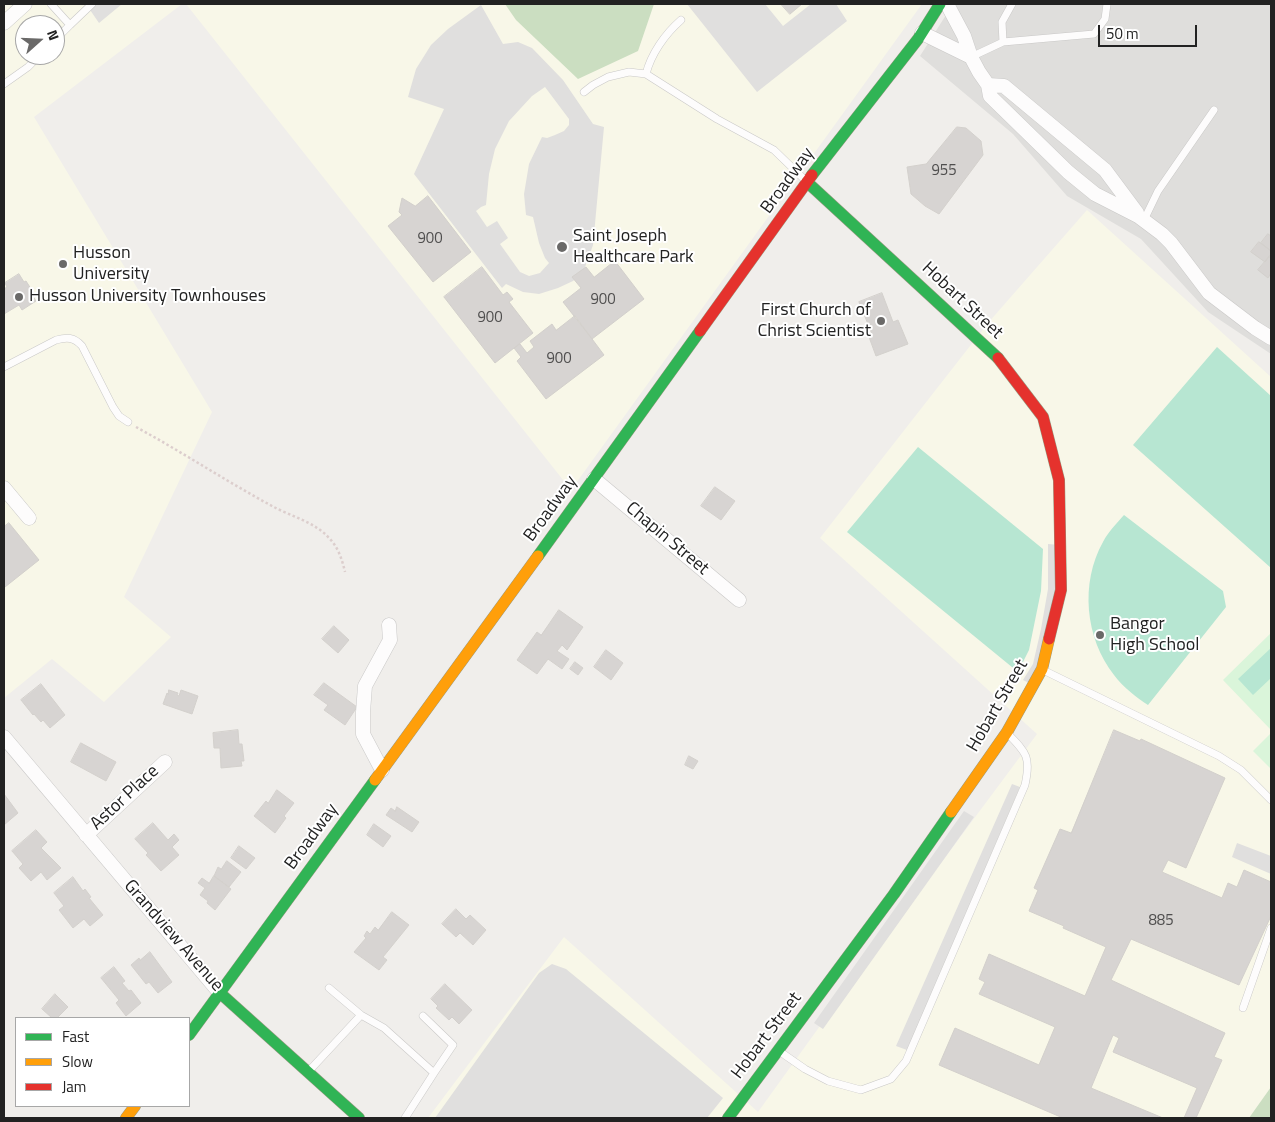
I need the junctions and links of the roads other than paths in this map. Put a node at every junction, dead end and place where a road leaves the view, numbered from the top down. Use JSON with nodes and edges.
{"nodes":[{"id":1,"x":25,"y":4,"type":"edge"},
{"id":2,"x":51,"y":4,"type":"edge"},
{"id":3,"x":92,"y":4,"type":"edge"},
{"id":4,"x":940,"y":4,"type":"edge"},
{"id":5,"x":946,"y":4,"type":"edge"},
{"id":6,"x":1012,"y":4,"type":"edge"},
{"id":7,"x":1108,"y":4,"type":"edge"},
{"id":8,"x":681,"y":20,"type":"dead end"},
{"id":9,"x":4,"y":23,"type":"edge"},
{"id":10,"x":70,"y":25,"type":"junction"},
{"id":11,"x":65,"y":30,"type":"edge"},
{"id":12,"x":922,"y":33,"type":"junction"},
{"id":13,"x":1003,"y":42,"type":"junction"},
{"id":14,"x":971,"y":57,"type":"junction"},
{"id":15,"x":30,"y":65,"type":"edge"},
{"id":16,"x":646,"y":74,"type":"junction"},
{"id":17,"x":4,"y":84,"type":"edge"},
{"id":18,"x":988,"y":85,"type":"junction"},
{"id":19,"x":584,"y":92,"type":"dead end"},
{"id":20,"x":1214,"y":110,"type":"dead end"},
{"id":21,"x":807,"y":182,"type":"junction"},
{"id":22,"x":1141,"y":218,"type":"junction"},
{"id":23,"x":1271,"y":338,"type":"edge"},
{"id":24,"x":4,"y":367,"type":"edge"},
{"id":25,"x":128,"y":422,"type":"road end"},
{"id":26,"x":594,"y":479,"type":"junction"},
{"id":27,"x":4,"y":488,"type":"edge"},
{"id":28,"x":29,"y":518,"type":"dead end"},
{"id":29,"x":740,"y":600,"type":"dead end"},
{"id":30,"x":389,"y":625,"type":"dead end"},
{"id":31,"x":1042,"y":669,"type":"junction"},
{"id":32,"x":1007,"y":732,"type":"junction"},
{"id":33,"x":4,"y":737,"type":"edge"},
{"id":34,"x":165,"y":762,"type":"dead end"},
{"id":35,"x":382,"y":770,"type":"junction"},
{"id":36,"x":1271,"y":800,"type":"edge"},
{"id":37,"x":86,"y":835,"type":"junction"},
{"id":38,"x":1271,"y":928,"type":"edge"},
{"id":39,"x":329,"y":988,"type":"dead end"},
{"id":40,"x":220,"y":993,"type":"junction"},
{"id":41,"x":1243,"y":1008,"type":"dead end"},
{"id":42,"x":361,"y":1015,"type":"junction"},
{"id":43,"x":423,"y":1016,"type":"dead end"},
{"id":44,"x":190,"y":1034,"type":"edge"},
{"id":45,"x":778,"y":1050,"type":"junction"},
{"id":46,"x":308,"y":1072,"type":"junction"},
{"id":47,"x":434,"y":1073,"type":"junction"},
{"id":48,"x":134,"y":1107,"type":"edge"},
{"id":49,"x":126,"y":1118,"type":"edge"},
{"id":50,"x":360,"y":1118,"type":"edge"},
{"id":51,"x":405,"y":1118,"type":"edge"},
{"id":52,"x":728,"y":1118,"type":"edge"}],
"edges":[{"from":1,"to":9,"type":"street"},
{"from":2,"to":10,"type":"lane"},
{"from":3,"to":10,"type":"lane"},
{"from":4,"to":12,"type":"street","name":"Broadway"},
{"from":5,"to":14,"type":"street"},
{"from":6,"to":13,"type":"lane"},
{"from":7,"to":13,"type":"lane"},
{"from":8,"to":16,"type":"lane"},
{"from":10,"to":11,"type":"lane"},
{"from":12,"to":14,"type":"street"},
{"from":12,"to":21,"type":"street","name":"Broadway"},
{"from":13,"to":14,"type":"lane"},
{"from":14,"to":18,"type":"street"},
{"from":15,"to":17,"type":"lane"},
{"from":16,"to":19,"type":"lane"},
{"from":16,"to":21,"type":"lane"},
{"from":18,"to":22,"type":"street"},
{"from":18,"to":22,"type":"street"},
{"from":20,"to":22,"type":"lane"},
{"from":21,"to":26,"type":"street","name":"Broadway"},
{"from":21,"to":31,"type":"street","name":"Hobart Street"},
{"from":22,"to":23,"type":"street"},
{"from":24,"to":25,"type":"lane"},
{"from":26,"to":29,"type":"street","name":"Chapin Street"},
{"from":26,"to":35,"type":"street","name":"Broadway"},
{"from":27,"to":28,"type":"street"},
{"from":30,"to":35,"type":"street"},
{"from":31,"to":32,"type":"street","name":"Hobart Street"},
{"from":31,"to":36,"type":"lane"},
{"from":32,"to":45,"type":"street","name":"Hobart Street"},
{"from":32,"to":45,"type":"lane"},
{"from":33,"to":37,"type":"street","name":"Grandview Avenue"},
{"from":34,"to":37,"type":"street","name":"Astor Place"},
{"from":35,"to":40,"type":"street","name":"Broadway"},
{"from":37,"to":40,"type":"street","name":"Grandview Avenue"},
{"from":38,"to":41,"type":"lane"},
{"from":39,"to":42,"type":"lane"},
{"from":40,"to":44,"type":"street","name":"Broadway"},
{"from":40,"to":46,"type":"street","name":"Grandview Avenue"},
{"from":42,"to":46,"type":"lane"},
{"from":42,"to":47,"type":"lane"},
{"from":43,"to":47,"type":"lane"},
{"from":45,"to":52,"type":"street","name":"Hobart Street"},
{"from":46,"to":50,"type":"street","name":"Grandview Avenue"},
{"from":47,"to":51,"type":"lane"},
{"from":48,"to":49,"type":"street"}]}
